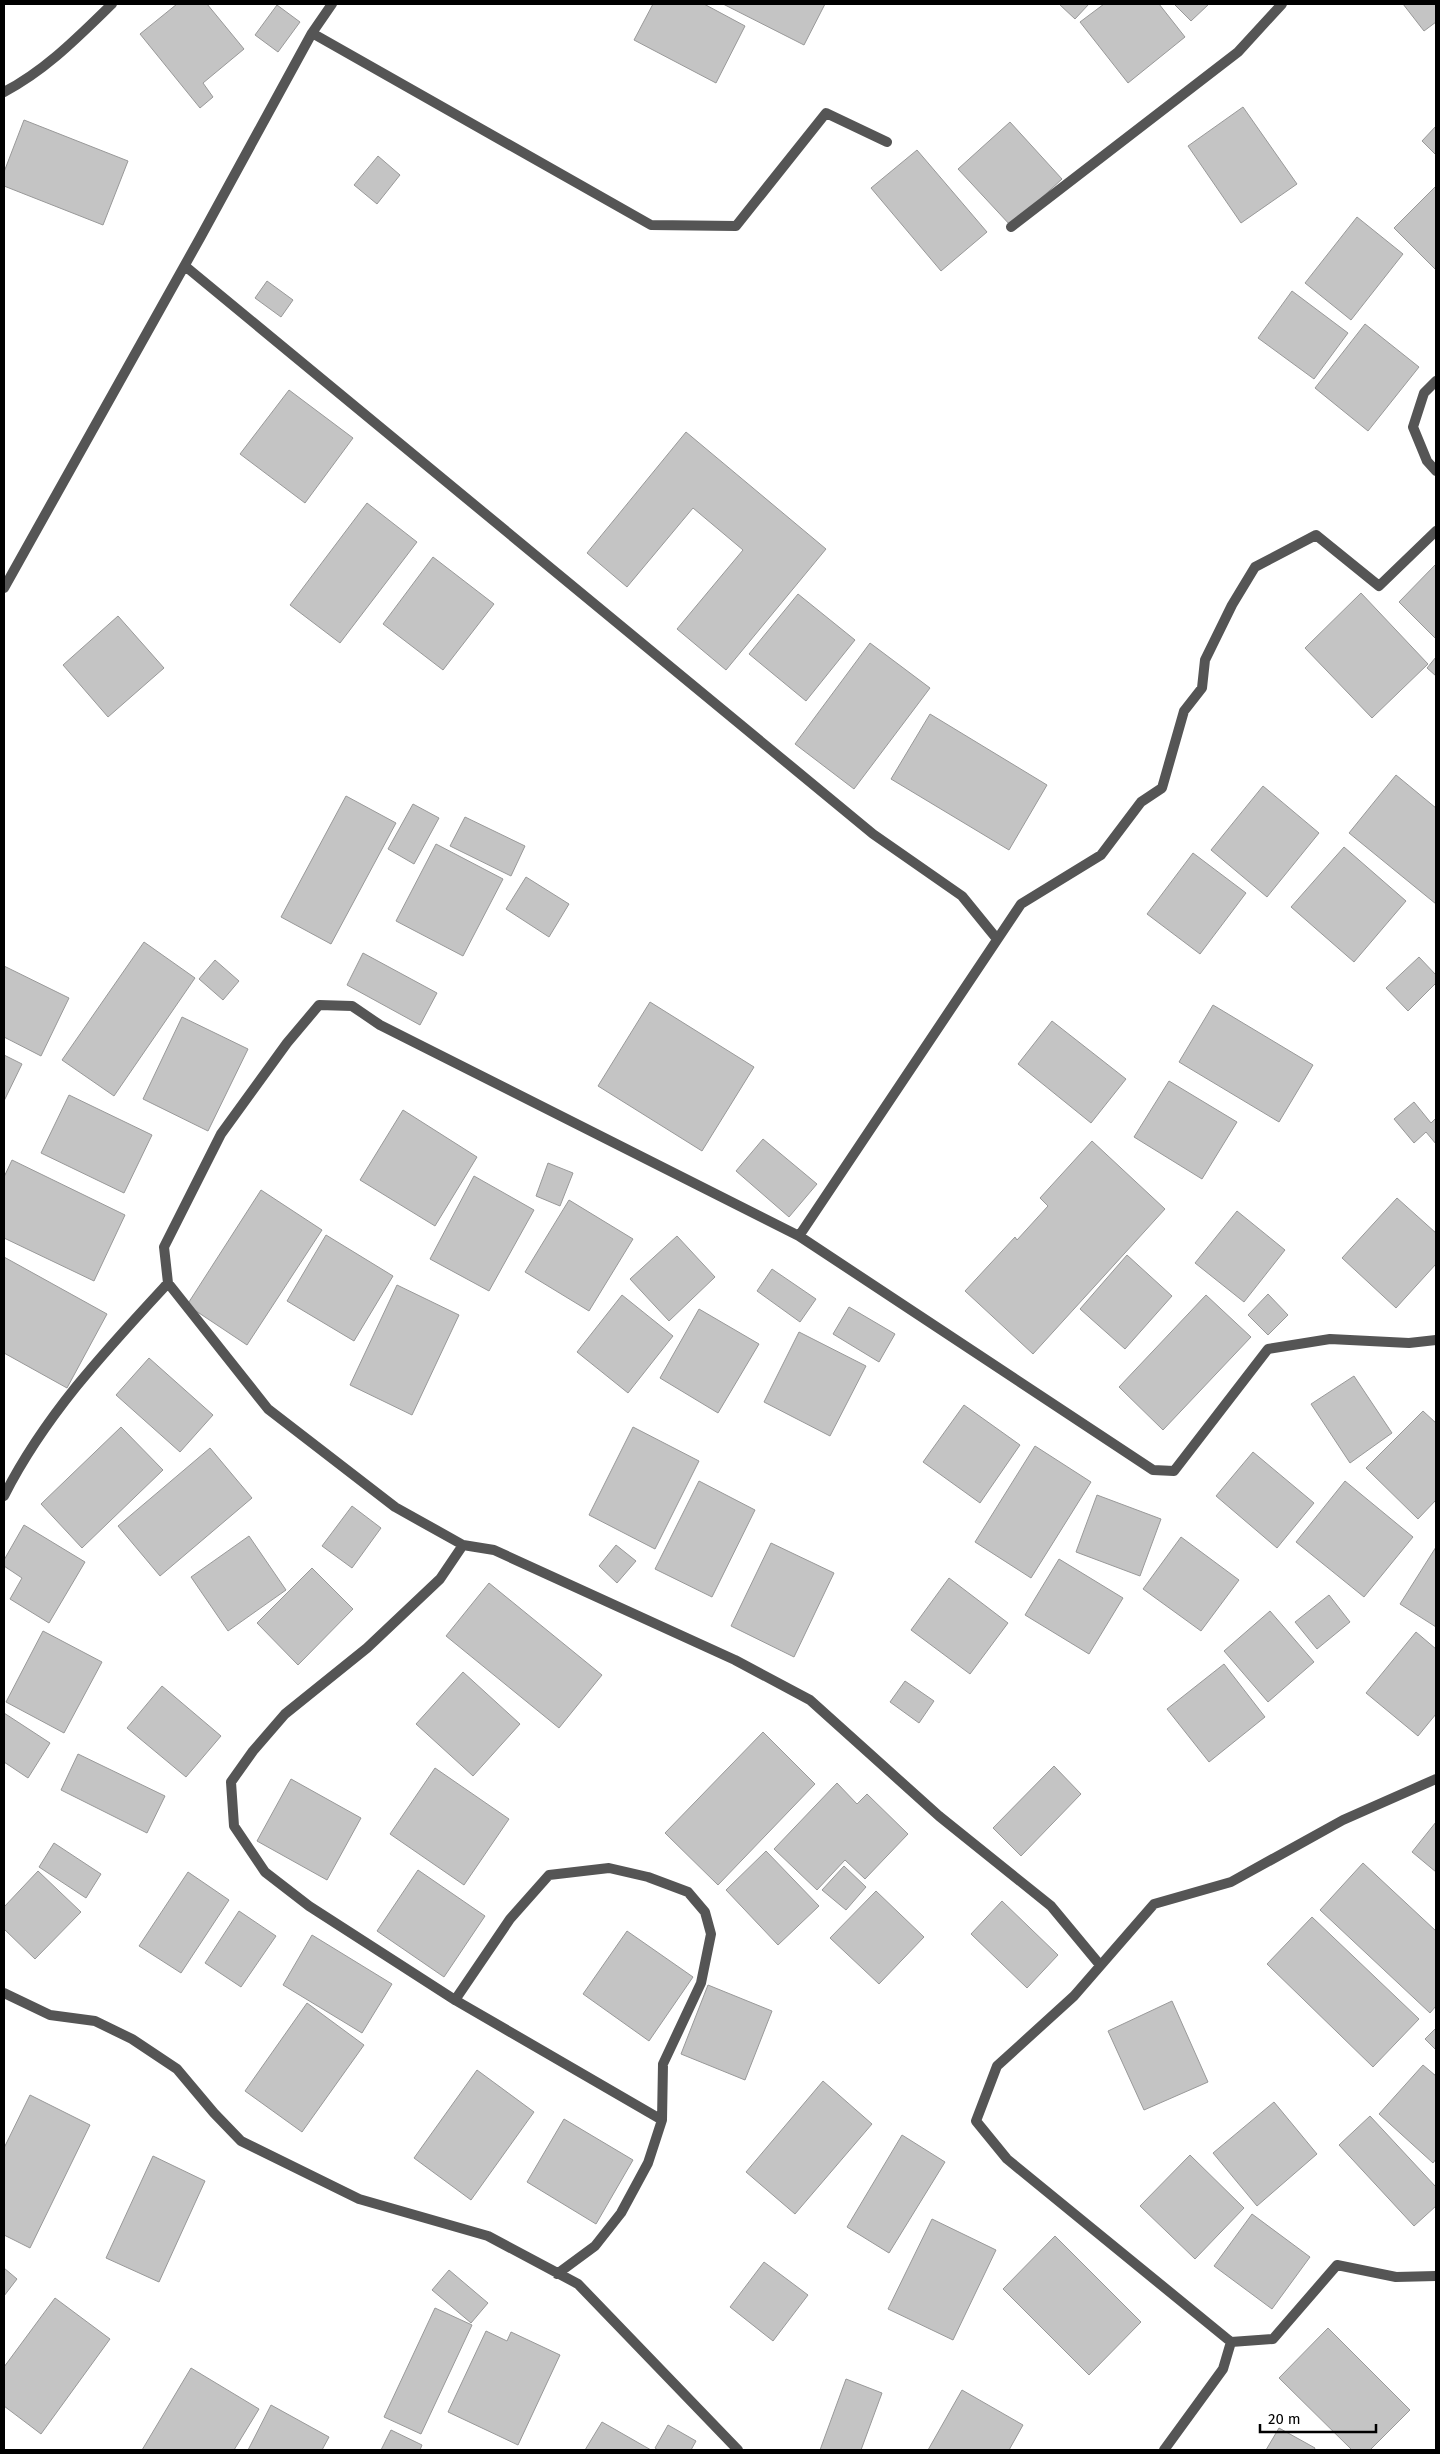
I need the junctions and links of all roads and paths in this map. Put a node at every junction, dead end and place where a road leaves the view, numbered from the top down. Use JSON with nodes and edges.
{"nodes":[{"id":1,"x":112,"y":4,"type":"edge"},
{"id":2,"x":332,"y":4,"type":"edge"},
{"id":3,"x":1282,"y":4,"type":"edge"},
{"id":4,"x":312,"y":34,"type":"junction"},
{"id":5,"x":4,"y":92,"type":"edge"},
{"id":6,"x":887,"y":142,"type":"dead end"},
{"id":7,"x":1011,"y":227,"type":"dead end"},
{"id":8,"x":185,"y":266,"type":"junction"},
{"id":9,"x":1436,"y":380,"type":"edge"},
{"id":10,"x":1436,"y":471,"type":"edge"},
{"id":11,"x":1436,"y":531,"type":"edge"},
{"id":12,"x":4,"y":588,"type":"edge"},
{"id":13,"x":998,"y":939,"type":"junction"},
{"id":14,"x":799,"y":1236,"type":"junction"},
{"id":15,"x":168,"y":1283,"type":"junction"},
{"id":16,"x":1436,"y":1340,"type":"edge"},
{"id":17,"x":4,"y":1496,"type":"edge"},
{"id":18,"x":463,"y":1545,"type":"junction"},
{"id":19,"x":1436,"y":1779,"type":"edge"},
{"id":20,"x":1100,"y":1965,"type":"junction"},
{"id":21,"x":4,"y":1994,"type":"edge"},
{"id":22,"x":455,"y":2000,"type":"junction"},
{"id":23,"x":662,"y":2120,"type":"junction"},
{"id":24,"x":557,"y":2274,"type":"junction"},
{"id":25,"x":1436,"y":2276,"type":"edge"},
{"id":26,"x":1231,"y":2342,"type":"junction"},
{"id":27,"x":738,"y":2450,"type":"edge"},
{"id":28,"x":1164,"y":2450,"type":"edge"}],
"edges":[{"from":1,"to":5,"type":"street"},
{"from":2,"to":4,"type":"street"},
{"from":3,"to":7,"type":"street"},
{"from":4,"to":6,"type":"street"},
{"from":4,"to":8,"type":"street"},
{"from":8,"to":12,"type":"street"},
{"from":8,"to":13,"type":"street"},
{"from":9,"to":10,"type":"street"},
{"from":11,"to":13,"type":"street"},
{"from":13,"to":14,"type":"street"},
{"from":14,"to":15,"type":"street"},
{"from":14,"to":16,"type":"street"},
{"from":15,"to":17,"type":"street"},
{"from":15,"to":18,"type":"street"},
{"from":18,"to":20,"type":"street"},
{"from":18,"to":22,"type":"street"},
{"from":19,"to":20,"type":"street"},
{"from":20,"to":26,"type":"street"},
{"from":21,"to":24,"type":"street"},
{"from":22,"to":23,"type":"street"},
{"from":22,"to":23,"type":"street"},
{"from":23,"to":24,"type":"street"},
{"from":24,"to":27,"type":"street"},
{"from":25,"to":26,"type":"street"},
{"from":26,"to":28,"type":"street"}]}
